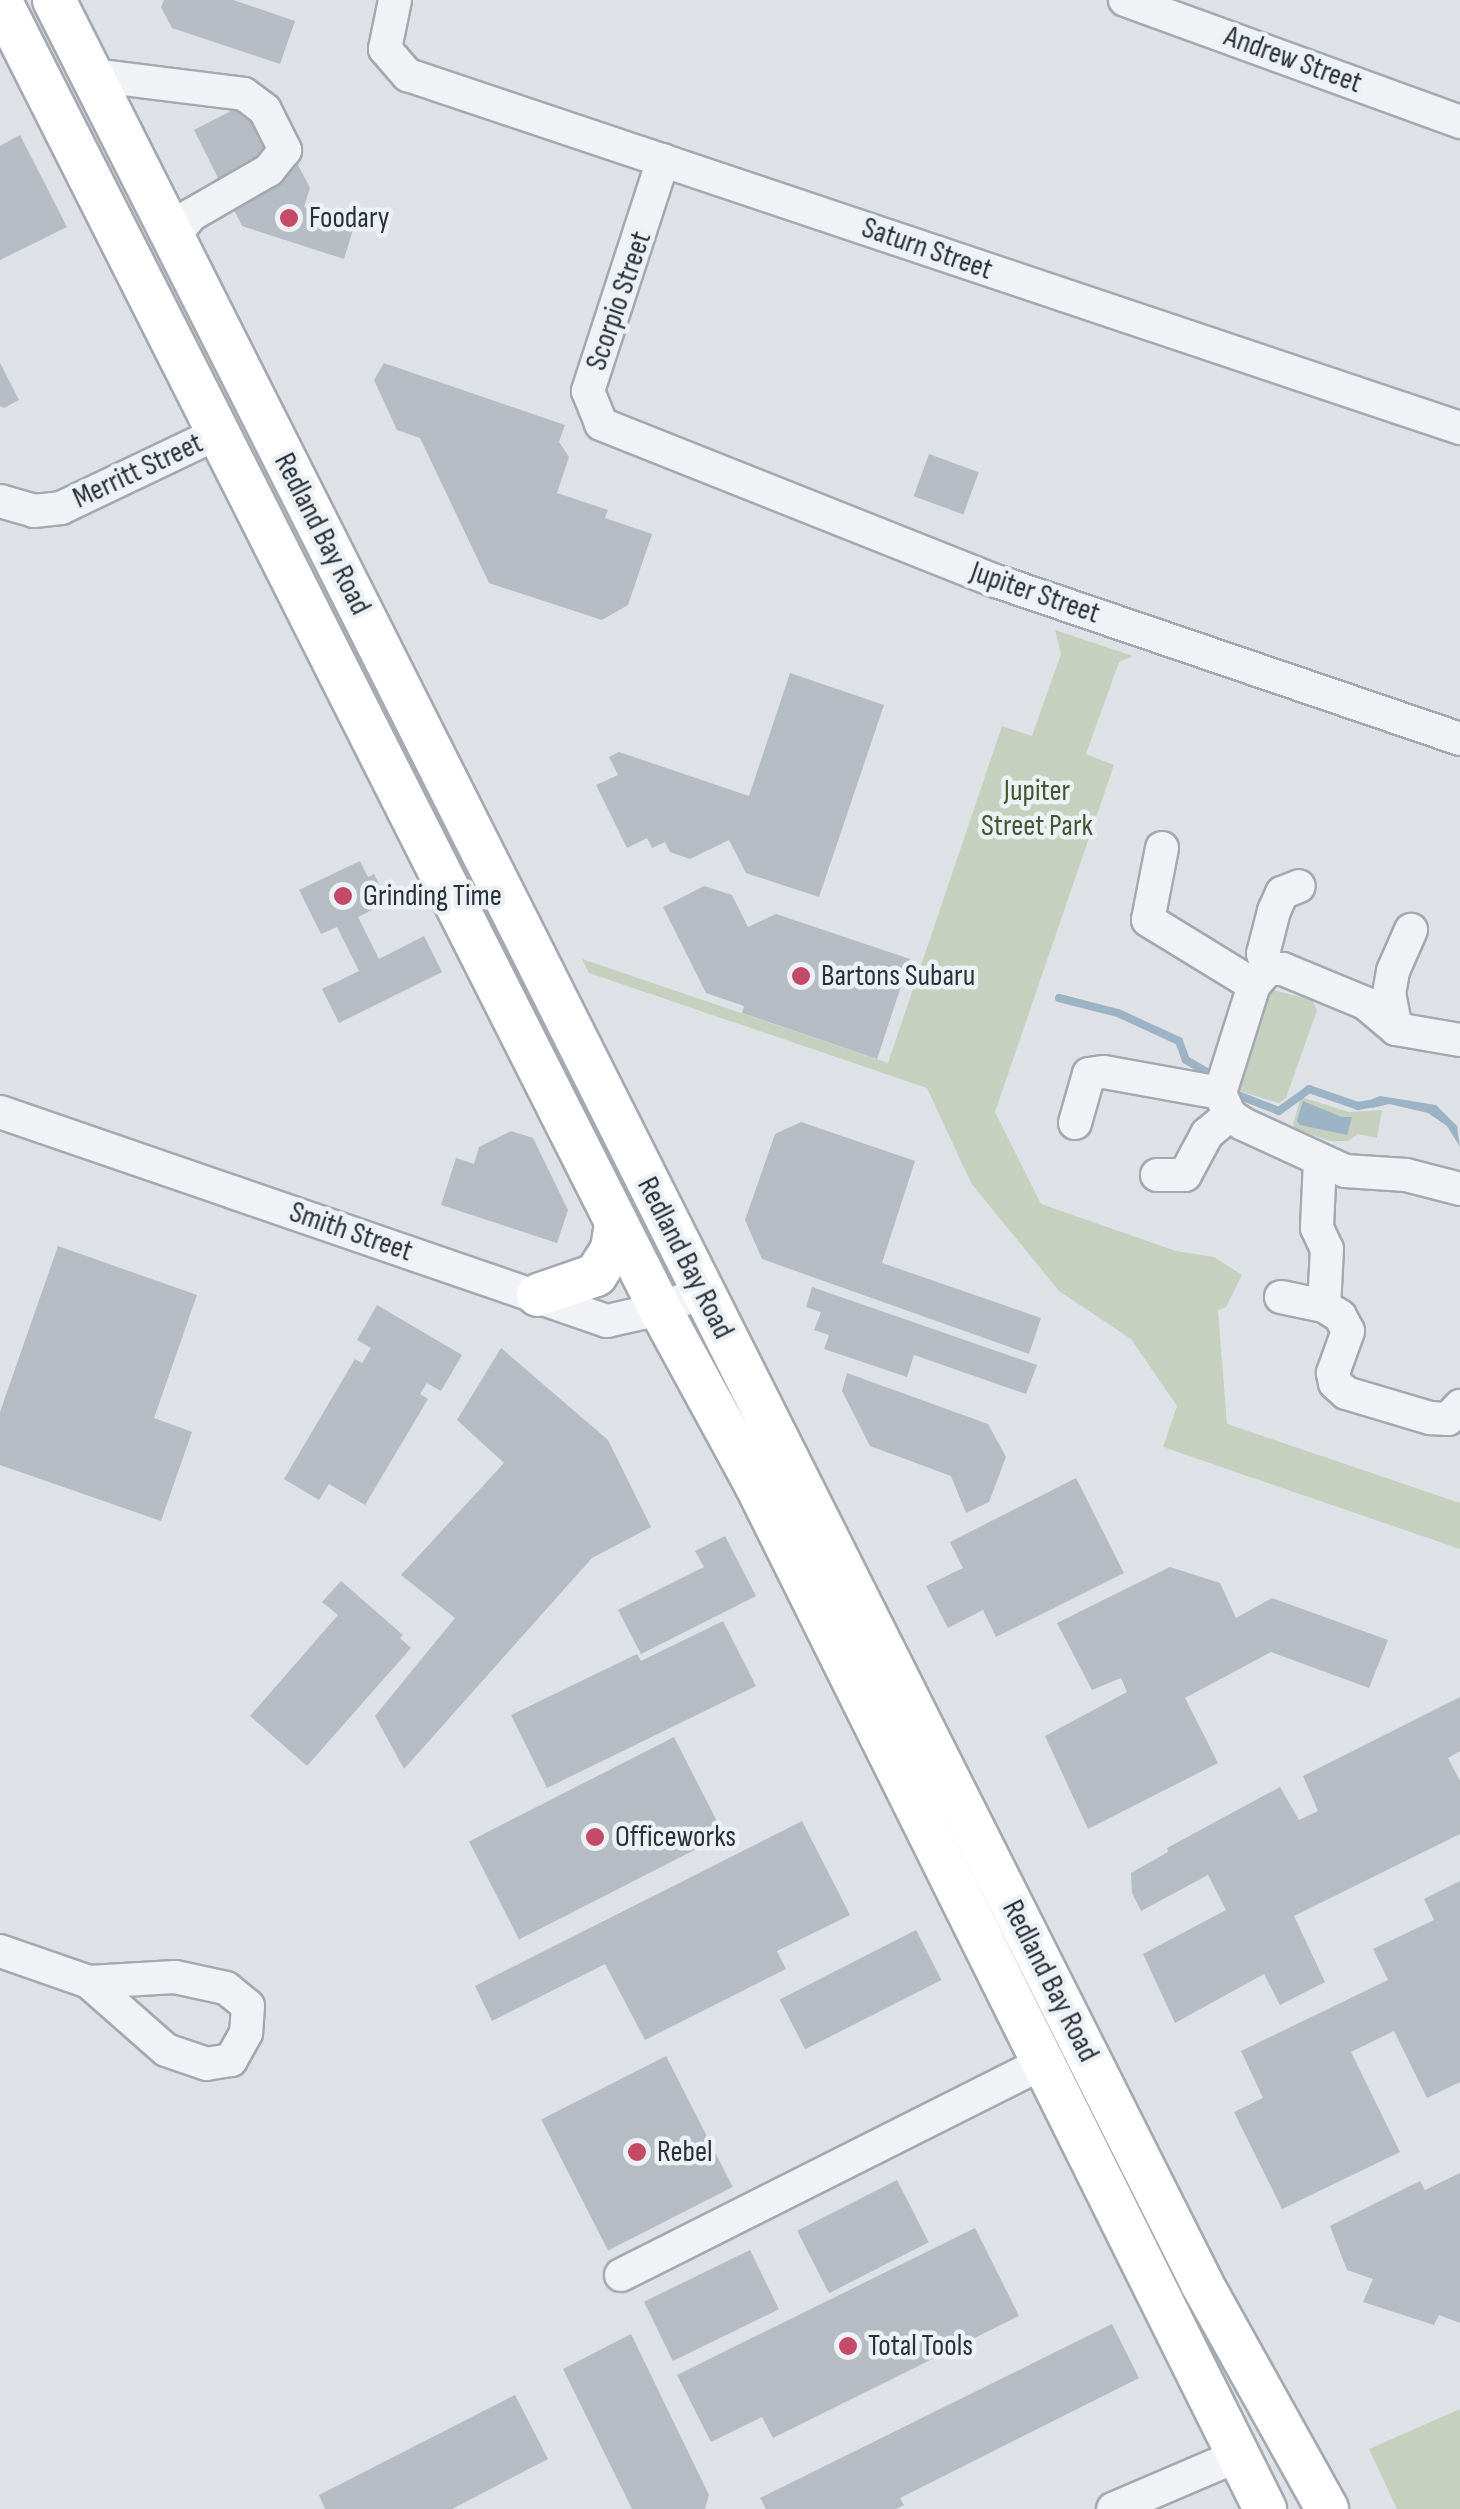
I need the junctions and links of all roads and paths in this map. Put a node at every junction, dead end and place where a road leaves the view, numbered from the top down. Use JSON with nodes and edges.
{"nodes":[{"id":1,"x":0,"y":0,"type":"edge"},
{"id":2,"x":54,"y":0,"type":"edge"},
{"id":3,"x":395,"y":0,"type":"edge"},
{"id":4,"x":1125,"y":0,"type":"edge"},
{"id":5,"x":1180,"y":9,"type":"edge"},
{"id":6,"x":92,"y":76,"type":"junction"},
{"id":7,"x":1460,"y":122,"type":"edge"},
{"id":8,"x":663,"y":160,"type":"junction"},
{"id":9,"x":174,"y":238,"type":"junction"},
{"id":10,"x":1460,"y":428,"type":"edge"},
{"id":11,"x":615,"y":432,"type":"joint"},
{"id":12,"x":218,"y":433,"type":"junction"},
{"id":13,"x":0,"y":502,"type":"edge"},
{"id":14,"x":1460,"y":739,"type":"edge"},
{"id":15,"x":1162,"y":848,"type":"dead end"},
{"id":16,"x":1299,"y":886,"type":"dead end"},
{"id":17,"x":1411,"y":930,"type":"dead end"},
{"id":18,"x":1392,"y":971,"type":"junction"},
{"id":19,"x":1261,"y":977,"type":"junction"},
{"id":20,"x":1351,"y":997,"type":"junction"},
{"id":21,"x":1396,"y":1029,"type":"junction"},
{"id":22,"x":1460,"y":1040,"type":"edge"},
{"id":23,"x":1225,"y":1104,"type":"junction"},
{"id":24,"x":0,"y":1112,"type":"edge"},
{"id":25,"x":1074,"y":1123,"type":"dead end"},
{"id":26,"x":1320,"y":1161,"type":"junction"},
{"id":27,"x":1157,"y":1175,"type":"dead end"},
{"id":28,"x":1460,"y":1188,"type":"edge"},
{"id":29,"x":616,"y":1223,"type":"junction"},
{"id":30,"x":702,"y":1292,"type":"junction"},
{"id":31,"x":538,"y":1295,"type":"junction"},
{"id":32,"x":1281,"y":1297,"type":"dead end"},
{"id":33,"x":1324,"y":1306,"type":"junction"},
{"id":34,"x":660,"y":1309,"type":"junction"},
{"id":35,"x":1459,"y":1412,"type":"edge"},
{"id":36,"x":0,"y":1951,"type":"edge"},
{"id":37,"x":90,"y":1982,"type":"dead end"},
{"id":38,"x":1063,"y":2053,"type":"junction"},
{"id":39,"x":621,"y":2275,"type":"dead end"},
{"id":40,"x":1239,"y":2455,"type":"junction"},
{"id":41,"x":1113,"y":2509,"type":"edge"},
{"id":42,"x":1265,"y":2509,"type":"edge"},
{"id":43,"x":1327,"y":2509,"type":"edge"}],
"edges":[{"from":1,"to":12,"type":"main road","name":"Redland Bay Road"},
{"from":2,"to":6,"type":"main road","name":"Redland Bay Road"},
{"from":3,"to":8,"type":"street","name":"Saturn Street"},
{"from":4,"to":5,"type":"street","name":"Andrew Street"},
{"from":5,"to":7,"type":"street","name":"Andrew Street"},
{"from":6,"to":9,"type":"main road","name":"Redland Bay Road"},
{"from":6,"to":9,"type":"street"},
{"from":8,"to":10,"type":"street","name":"Saturn Street"},
{"from":8,"to":11,"type":"street","name":"Scorpio Street"},
{"from":9,"to":30,"type":"main road","name":"Redland Bay Road"},
{"from":11,"to":14,"type":"street","name":"Jupiter Street"},
{"from":12,"to":13,"type":"street","name":"Merritt Street"},
{"from":12,"to":29,"type":"main road","name":"Redland Bay Road"},
{"from":15,"to":19,"type":"street"},
{"from":16,"to":19,"type":"street"},
{"from":17,"to":18,"type":"street"},
{"from":18,"to":20,"type":"street"},
{"from":18,"to":21,"type":"street"},
{"from":19,"to":20,"type":"street"},
{"from":19,"to":23,"type":"street"},
{"from":20,"to":21,"type":"street"},
{"from":21,"to":22,"type":"street"},
{"from":23,"to":25,"type":"street"},
{"from":23,"to":26,"type":"street"},
{"from":23,"to":27,"type":"street"},
{"from":24,"to":31,"type":"street","name":"Smith Street"},
{"from":26,"to":28,"type":"street"},
{"from":26,"to":33,"type":"street"},
{"from":29,"to":31,"type":"main road"},
{"from":29,"to":34,"type":"main road","name":"Redland Bay Road"},
{"from":30,"to":34,"type":"street","name":"Smith Street"},
{"from":30,"to":38,"type":"main road","name":"Redland Bay Road"},
{"from":31,"to":34,"type":"street","name":"Smith Street"},
{"from":32,"to":33,"type":"street"},
{"from":33,"to":35,"type":"street"},
{"from":34,"to":38,"type":"main road","name":"Redland Bay Road"},
{"from":36,"to":37,"type":"street"},
{"from":38,"to":39,"type":"street"},
{"from":38,"to":40,"type":"main road","name":"Redland Bay Road"},
{"from":38,"to":43,"type":"main road","name":"Redland Bay Road"},
{"from":40,"to":41,"type":"street"},
{"from":40,"to":42,"type":"main road","name":"Redland Bay Road"}]}
